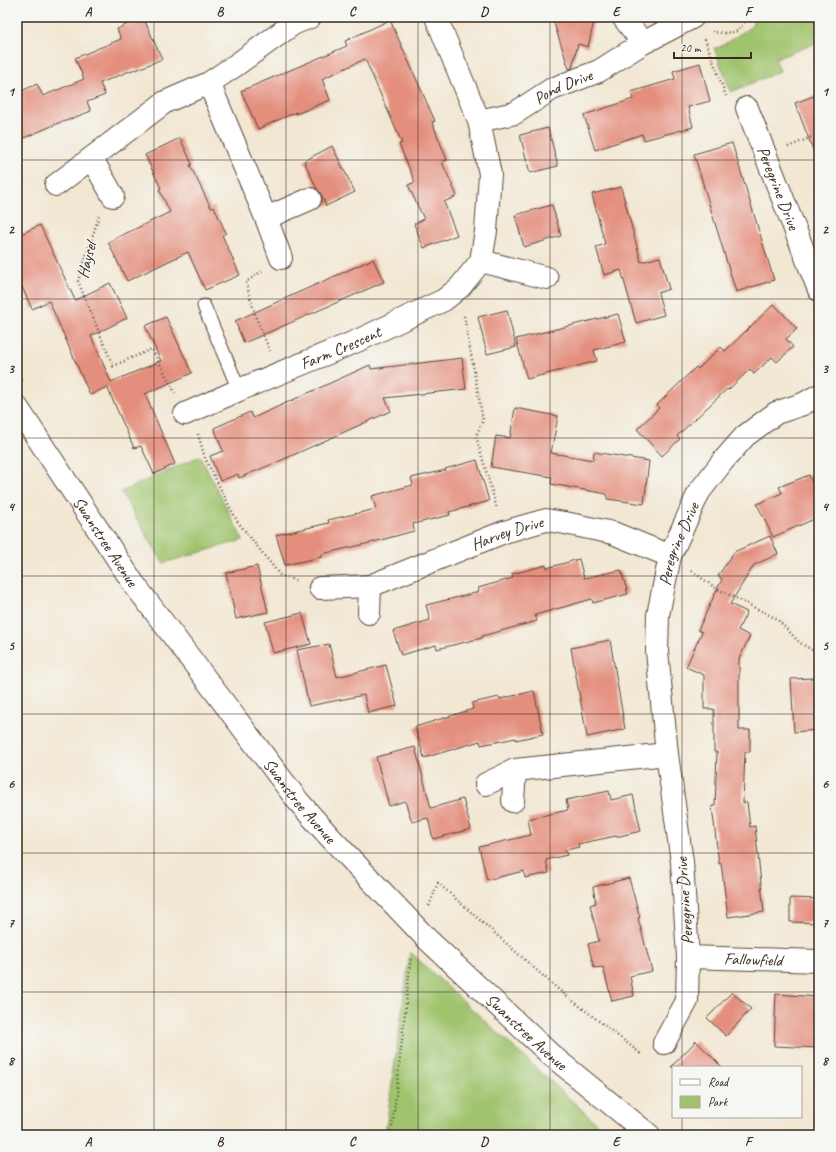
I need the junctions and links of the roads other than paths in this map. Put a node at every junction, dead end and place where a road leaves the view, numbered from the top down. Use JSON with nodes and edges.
{"nodes":[{"id":1,"x":436,"y":17,"type":"edge"},
{"id":2,"x":623,"y":17,"type":"edge"},
{"id":3,"x":298,"y":19,"type":"edge"},
{"id":4,"x":701,"y":24,"type":"edge"},
{"id":5,"x":643,"y":43,"type":"junction"},
{"id":6,"x":209,"y":83,"type":"junction"},
{"id":7,"x":747,"y":108,"type":"road end"},
{"id":8,"x":479,"y":121,"type":"junction"},
{"id":9,"x":92,"y":159,"type":"junction"},
{"id":10,"x":56,"y":185,"type":"dead end"},
{"id":11,"x":113,"y":196,"type":"road end"},
{"id":12,"x":310,"y":199,"type":"dead end"},
{"id":13,"x":266,"y":218,"type":"junction"},
{"id":14,"x":281,"y":258,"type":"road end"},
{"id":15,"x":481,"y":261,"type":"junction"},
{"id":16,"x":547,"y":278,"type":"dead end"},
{"id":17,"x":819,"y":290,"type":"edge"},
{"id":18,"x":204,"y":306,"type":"dead end"},
{"id":19,"x":239,"y":390,"type":"junction"},
{"id":20,"x":819,"y":395,"type":"edge"},
{"id":21,"x":17,"y":407,"type":"edge"},
{"id":22,"x":185,"y":414,"type":"road end"},
{"id":23,"x":670,"y":556,"type":"junction"},
{"id":24,"x":370,"y":586,"type":"junction"},
{"id":25,"x":320,"y":588,"type":"road end"},
{"id":26,"x":369,"y":613,"type":"dead end"},
{"id":27,"x":667,"y":754,"type":"junction"},
{"id":28,"x":515,"y":770,"type":"junction"},
{"id":29,"x":486,"y":784,"type":"dead end"},
{"id":30,"x":514,"y":801,"type":"dead end"},
{"id":31,"x":688,"y":957,"type":"junction"},
{"id":32,"x":819,"y":961,"type":"edge"},
{"id":33,"x":664,"y":1043,"type":"road end"},
{"id":34,"x":649,"y":1135,"type":"edge"}],
"edges":[{"from":1,"to":8,"type":"street","name":"Farm Crescent"},
{"from":2,"to":5,"type":"street"},
{"from":3,"to":6,"type":"street"},
{"from":4,"to":5,"type":"street","name":"Pond Drive"},
{"from":5,"to":8,"type":"street","name":"Pond Drive"},
{"from":6,"to":9,"type":"street"},
{"from":6,"to":13,"type":"street"},
{"from":7,"to":17,"type":"street","name":"Peregrine Drive"},
{"from":8,"to":15,"type":"street","name":"Farm Crescent"},
{"from":9,"to":10,"type":"street"},
{"from":9,"to":11,"type":"street"},
{"from":12,"to":13,"type":"street"},
{"from":13,"to":14,"type":"street"},
{"from":15,"to":16,"type":"street"},
{"from":15,"to":19,"type":"street","name":"Farm Crescent"},
{"from":18,"to":19,"type":"lane"},
{"from":19,"to":22,"type":"street","name":"Farm Crescent"},
{"from":20,"to":23,"type":"street","name":"Peregrine Drive"},
{"from":21,"to":34,"type":"street","name":"Swanstree Avenue"},
{"from":23,"to":24,"type":"street","name":"Harvey Drive"},
{"from":23,"to":27,"type":"street","name":"Peregrine Drive"},
{"from":24,"to":25,"type":"street","name":"Harvey Drive"},
{"from":24,"to":26,"type":"street"},
{"from":27,"to":28,"type":"street"},
{"from":27,"to":31,"type":"street","name":"Peregrine Drive"},
{"from":28,"to":29,"type":"street"},
{"from":28,"to":30,"type":"street"},
{"from":31,"to":32,"type":"street","name":"Fallowfield"},
{"from":31,"to":33,"type":"street","name":"Peregrine Drive"}]}
